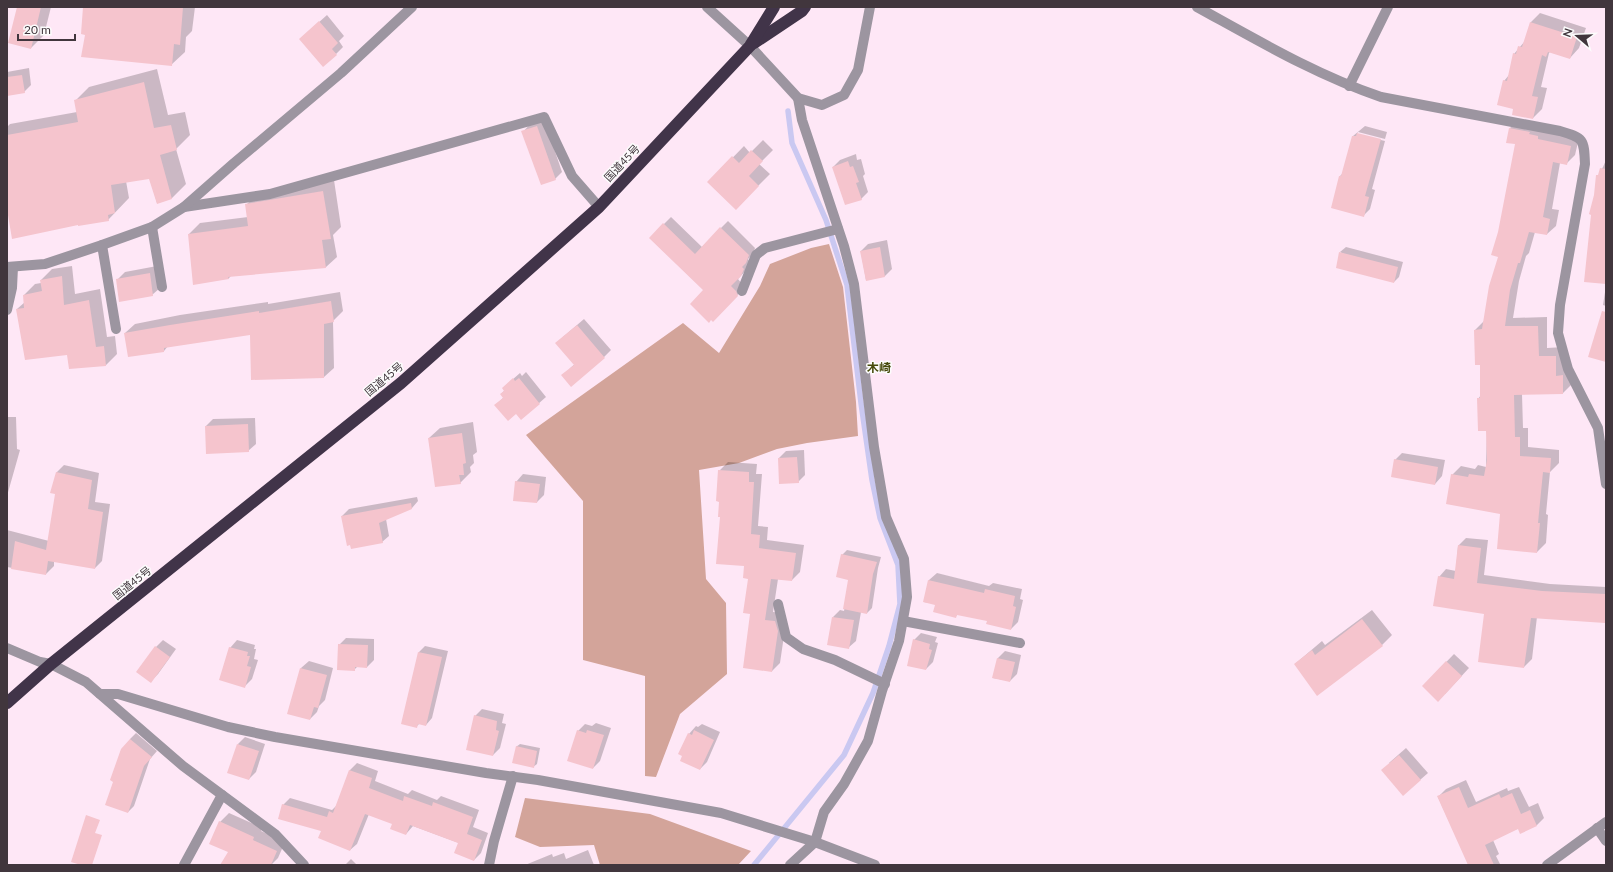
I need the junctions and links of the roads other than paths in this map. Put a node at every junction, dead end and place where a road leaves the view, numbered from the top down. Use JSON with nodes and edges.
{"nodes":[{"id":1,"x":412,"y":7,"type":"edge"},
{"id":2,"x":707,"y":7,"type":"edge"},
{"id":3,"x":774,"y":7,"type":"edge"},
{"id":4,"x":805,"y":7,"type":"edge"},
{"id":5,"x":870,"y":7,"type":"edge"},
{"id":6,"x":1197,"y":7,"type":"edge"},
{"id":7,"x":1388,"y":7,"type":"edge"},
{"id":8,"x":750,"y":46,"type":"junction"},
{"id":9,"x":1349,"y":86,"type":"junction"},
{"id":10,"x":798,"y":98,"type":"junction"},
{"id":11,"x":184,"y":207,"type":"junction"},
{"id":12,"x":599,"y":207,"type":"junction"},
{"id":13,"x":152,"y":227,"type":"junction"},
{"id":14,"x":838,"y":229,"type":"junction"},
{"id":15,"x":102,"y":245,"type":"junction"},
{"id":16,"x":10,"y":267,"type":"edge"},
{"id":17,"x":162,"y":288,"type":"dead end"},
{"id":18,"x":742,"y":291,"type":"dead end"},
{"id":19,"x":7,"y":310,"type":"edge"},
{"id":20,"x":116,"y":329,"type":"dead end"},
{"id":21,"x":1606,"y":484,"type":"edge"},
{"id":22,"x":778,"y":604,"type":"dead end"},
{"id":23,"x":903,"y":621,"type":"junction"},
{"id":24,"x":1020,"y":643,"type":"dead end"},
{"id":25,"x":7,"y":648,"type":"edge"},
{"id":26,"x":52,"y":664,"type":"junction"},
{"id":27,"x":885,"y":684,"type":"junction"},
{"id":28,"x":100,"y":694,"type":"junction"},
{"id":29,"x":7,"y":703,"type":"edge"},
{"id":30,"x":513,"y":776,"type":"junction"},
{"id":31,"x":222,"y":795,"type":"junction"},
{"id":32,"x":1606,"y":822,"type":"edge"},
{"id":33,"x":1597,"y":828,"type":"junction"},
{"id":34,"x":1606,"y":841,"type":"edge"},
{"id":35,"x":815,"y":842,"type":"junction"},
{"id":36,"x":184,"y":865,"type":"edge"},
{"id":37,"x":304,"y":865,"type":"edge"},
{"id":38,"x":489,"y":865,"type":"edge"},
{"id":39,"x":790,"y":865,"type":"edge"},
{"id":40,"x":875,"y":865,"type":"edge"},
{"id":41,"x":1547,"y":865,"type":"edge"}],
"edges":[{"from":1,"to":11,"type":"street"},
{"from":2,"to":8,"type":"street"},
{"from":3,"to":8,"type":"highway","name":"国道45号"},
{"from":4,"to":8,"type":"highway","name":"国道45号"},
{"from":5,"to":10,"type":"street"},
{"from":6,"to":9,"type":"street"},
{"from":7,"to":9,"type":"street"},
{"from":8,"to":10,"type":"street"},
{"from":8,"to":12,"type":"highway","name":"国道45号"},
{"from":9,"to":21,"type":"street"},
{"from":10,"to":14,"type":"street"},
{"from":11,"to":12,"type":"street"},
{"from":11,"to":13,"type":"street"},
{"from":12,"to":26,"type":"highway","name":"国道45号"},
{"from":13,"to":15,"type":"street"},
{"from":13,"to":17,"type":"street"},
{"from":14,"to":18,"type":"street"},
{"from":14,"to":23,"type":"street"},
{"from":15,"to":16,"type":"street"},
{"from":15,"to":20,"type":"street"},
{"from":16,"to":19,"type":"street"},
{"from":22,"to":27,"type":"street"},
{"from":23,"to":24,"type":"street"},
{"from":23,"to":27,"type":"street"},
{"from":25,"to":26,"type":"street"},
{"from":26,"to":28,"type":"street"},
{"from":26,"to":29,"type":"highway","name":"国道45号"},
{"from":27,"to":35,"type":"street"},
{"from":28,"to":30,"type":"street"},
{"from":28,"to":31,"type":"street"},
{"from":30,"to":35,"type":"street"},
{"from":30,"to":38,"type":"street"},
{"from":31,"to":36,"type":"street"},
{"from":31,"to":37,"type":"street"},
{"from":32,"to":33,"type":"street"},
{"from":33,"to":34,"type":"street"},
{"from":33,"to":41,"type":"street"},
{"from":35,"to":39,"type":"street"},
{"from":35,"to":40,"type":"street"}]}
